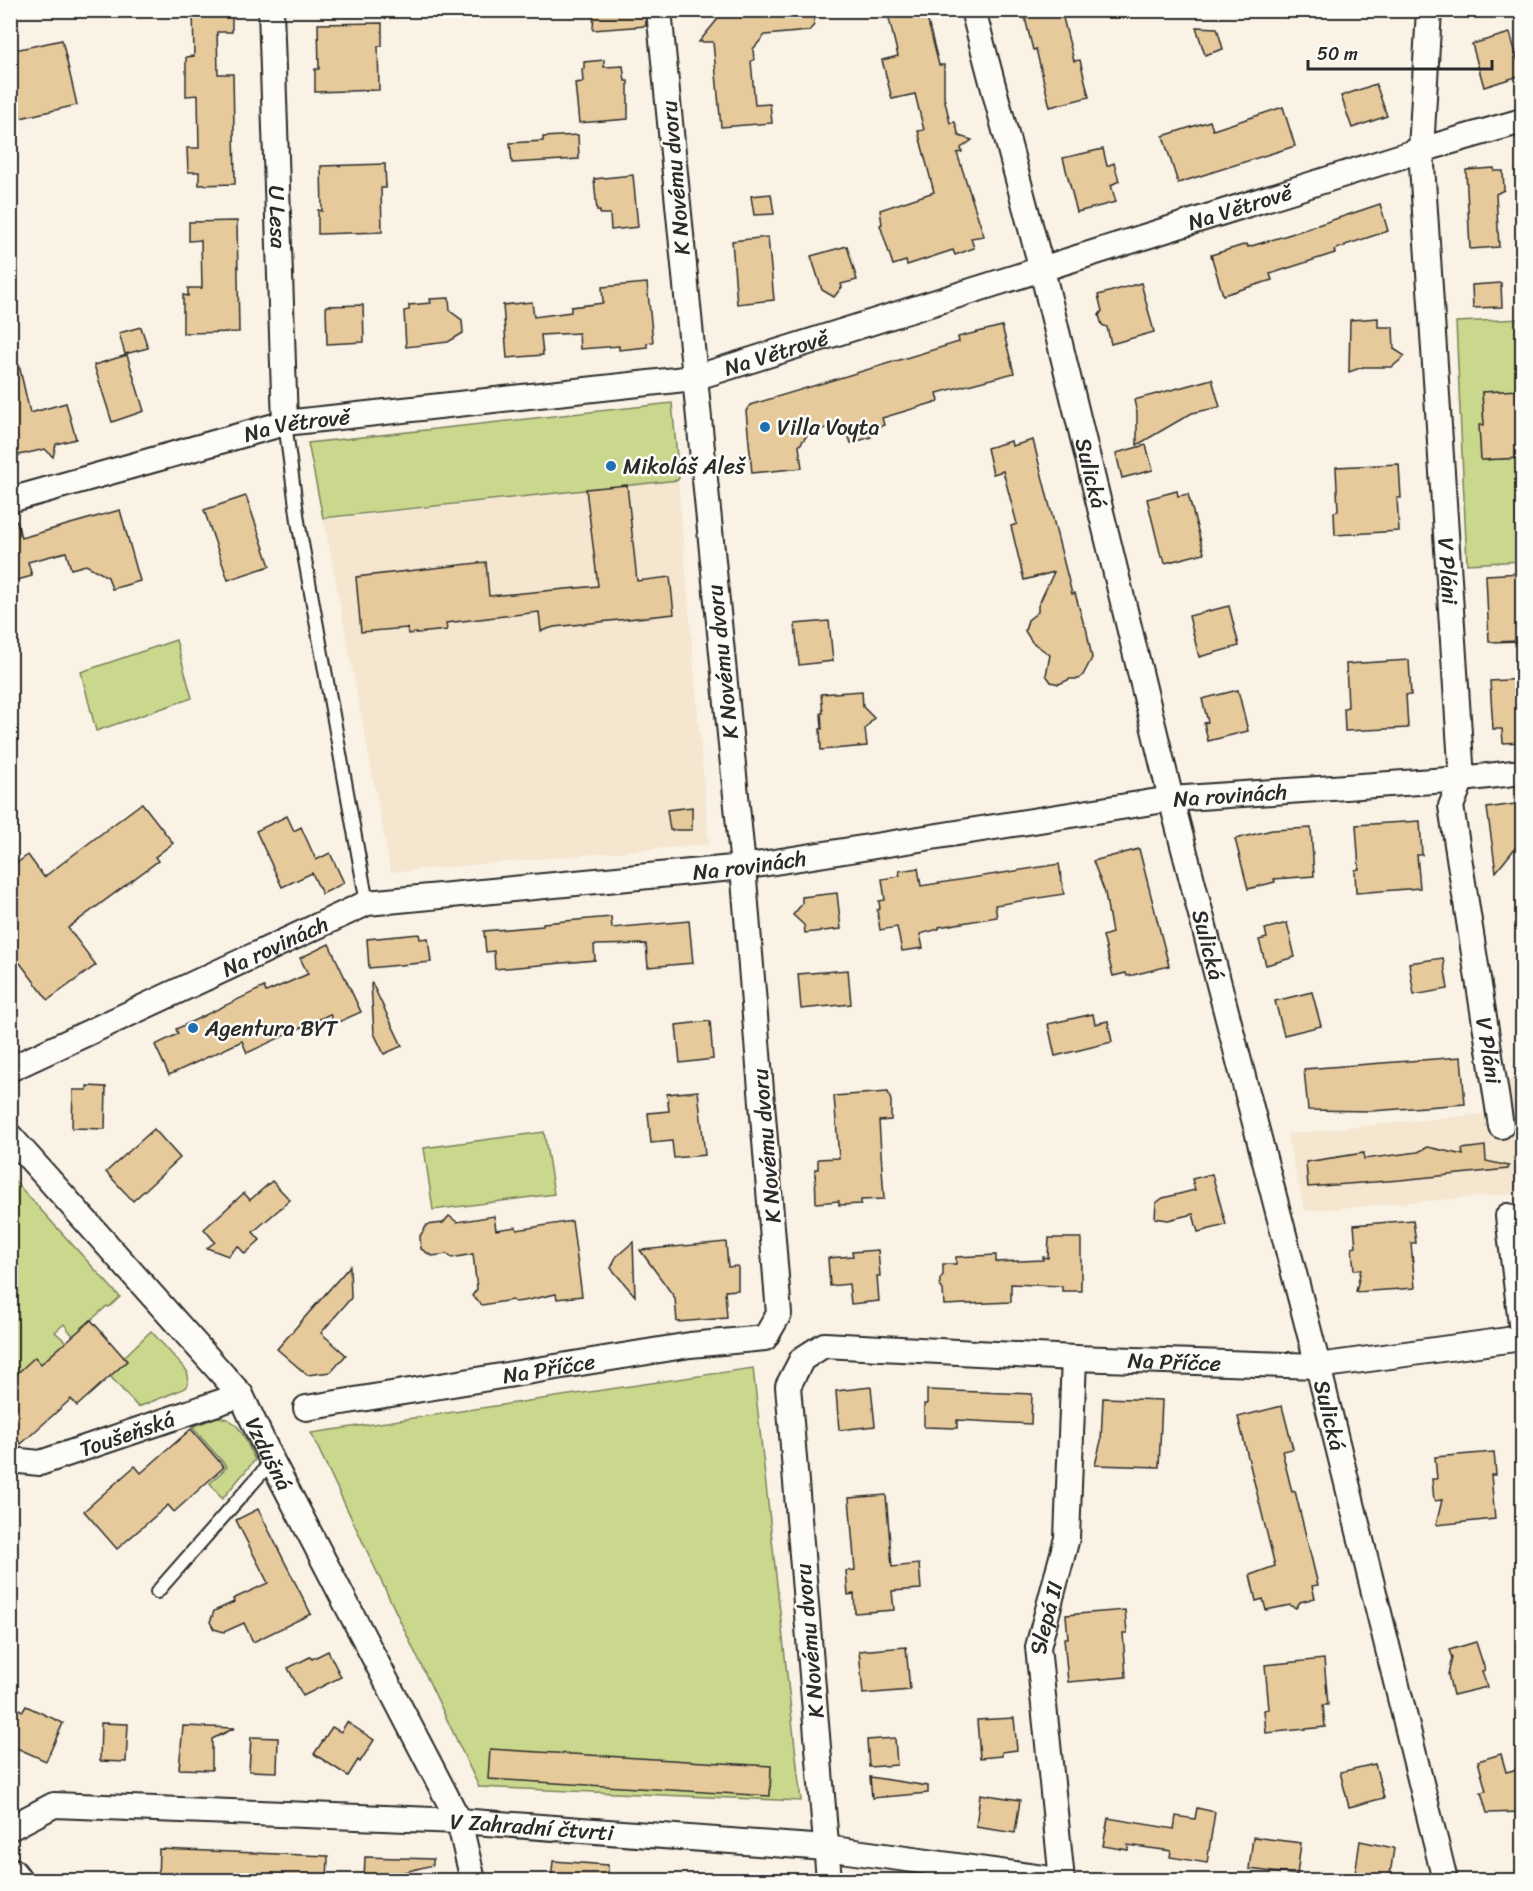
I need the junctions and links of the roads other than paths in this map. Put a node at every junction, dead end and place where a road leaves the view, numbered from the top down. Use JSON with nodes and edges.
{"nodes":[{"id":1,"x":271,"y":10,"type":"edge"},
{"id":2,"x":659,"y":10,"type":"edge"},
{"id":3,"x":974,"y":10,"type":"edge"},
{"id":4,"x":1429,"y":10,"type":"edge"},
{"id":5,"x":1522,"y":121,"type":"edge"},
{"id":6,"x":1421,"y":150,"type":"junction"},
{"id":7,"x":1042,"y":270,"type":"junction"},
{"id":8,"x":684,"y":379,"type":"junction"},
{"id":9,"x":285,"y":423,"type":"junction"},
{"id":10,"x":10,"y":500,"type":"edge"},
{"id":11,"x":1522,"y":772,"type":"edge"},
{"id":12,"x":1462,"y":778,"type":"junction"},
{"id":13,"x":1171,"y":800,"type":"junction"},
{"id":14,"x":742,"y":867,"type":"junction"},
{"id":15,"x":367,"y":903,"type":"junction"},
{"id":16,"x":10,"y":1069,"type":"edge"},
{"id":17,"x":1501,"y":1126,"type":"dead end"},
{"id":18,"x":10,"y":1136,"type":"edge"},
{"id":19,"x":1508,"y":1216,"type":"dead end"},
{"id":20,"x":779,"y":1314,"type":"joint"},
{"id":21,"x":1522,"y":1332,"type":"edge"},
{"id":22,"x":1522,"y":1338,"type":"edge"},
{"id":23,"x":824,"y":1345,"type":"joint"},
{"id":24,"x":1074,"y":1358,"type":"junction"},
{"id":25,"x":1318,"y":1366,"type":"junction"},
{"id":26,"x":241,"y":1395,"type":"junction"},
{"id":27,"x":306,"y":1408,"type":"dead end"},
{"id":28,"x":10,"y":1460,"type":"edge"},
{"id":29,"x":272,"y":1461,"type":"junction"},
{"id":30,"x":157,"y":1592,"type":"dead end"},
{"id":31,"x":459,"y":1821,"type":"junction"},
{"id":32,"x":10,"y":1828,"type":"edge"},
{"id":33,"x":826,"y":1848,"type":"junction"},
{"id":34,"x":10,"y":1875,"type":"edge"},
{"id":35,"x":14,"y":1881,"type":"edge"},
{"id":36,"x":473,"y":1881,"type":"edge"},
{"id":37,"x":829,"y":1881,"type":"edge"},
{"id":38,"x":1060,"y":1881,"type":"edge"},
{"id":39,"x":1445,"y":1881,"type":"edge"}],
"edges":[{"from":1,"to":9,"type":"street","name":"U Lesa"},
{"from":2,"to":8,"type":"street","name":"K Novému dvoru"},
{"from":3,"to":7,"type":"street","name":"Sulická"},
{"from":4,"to":6,"type":"street","name":"V Pláni"},
{"from":5,"to":6,"type":"street","name":"Na Větrově"},
{"from":6,"to":7,"type":"street","name":"Na Větrově"},
{"from":6,"to":12,"type":"street","name":"V Pláni"},
{"from":7,"to":8,"type":"street","name":"Na Větrově"},
{"from":7,"to":13,"type":"street","name":"Sulická"},
{"from":8,"to":9,"type":"street","name":"Na Větrově"},
{"from":8,"to":14,"type":"street","name":"K Novému dvoru"},
{"from":9,"to":10,"type":"street","name":"Na Větrově"},
{"from":9,"to":15,"type":"lane"},
{"from":11,"to":12,"type":"street","name":"Na rovinách"},
{"from":12,"to":13,"type":"street","name":"Na rovinách"},
{"from":12,"to":17,"type":"street","name":"V Pláni"},
{"from":13,"to":14,"type":"street","name":"Na rovinách"},
{"from":13,"to":25,"type":"street","name":"Sulická"},
{"from":14,"to":15,"type":"street","name":"Na rovinách"},
{"from":14,"to":20,"type":"street","name":"K Novému dvoru"},
{"from":15,"to":16,"type":"street","name":"Na rovinách"},
{"from":18,"to":26,"type":"street","name":"Vzdušná"},
{"from":19,"to":21,"type":"street"},
{"from":20,"to":27,"type":"street","name":"Na Příčce"},
{"from":22,"to":25,"type":"street","name":"Na Příčce"},
{"from":23,"to":24,"type":"street","name":"Na Příčce"},
{"from":23,"to":33,"type":"street","name":"K Novému dvoru"},
{"from":24,"to":25,"type":"street","name":"Na Příčce"},
{"from":24,"to":38,"type":"street","name":"Slepá II"},
{"from":25,"to":39,"type":"street","name":"Sulická"},
{"from":26,"to":28,"type":"street","name":"Toušeňská"},
{"from":26,"to":29,"type":"street","name":"Vzdušná"},
{"from":29,"to":30,"type":"lane"},
{"from":29,"to":31,"type":"street","name":"Vzdušná"},
{"from":31,"to":32,"type":"street","name":"V Zahradní čtvrti"},
{"from":31,"to":33,"type":"street","name":"V Zahradní čtvrti"},
{"from":31,"to":36,"type":"street","name":"Vzdušná"},
{"from":33,"to":37,"type":"street","name":"K Novému dvoru"},
{"from":33,"to":38,"type":"street","name":"V Zahradní čtvrti"},
{"from":34,"to":35,"type":"main road"}]}
